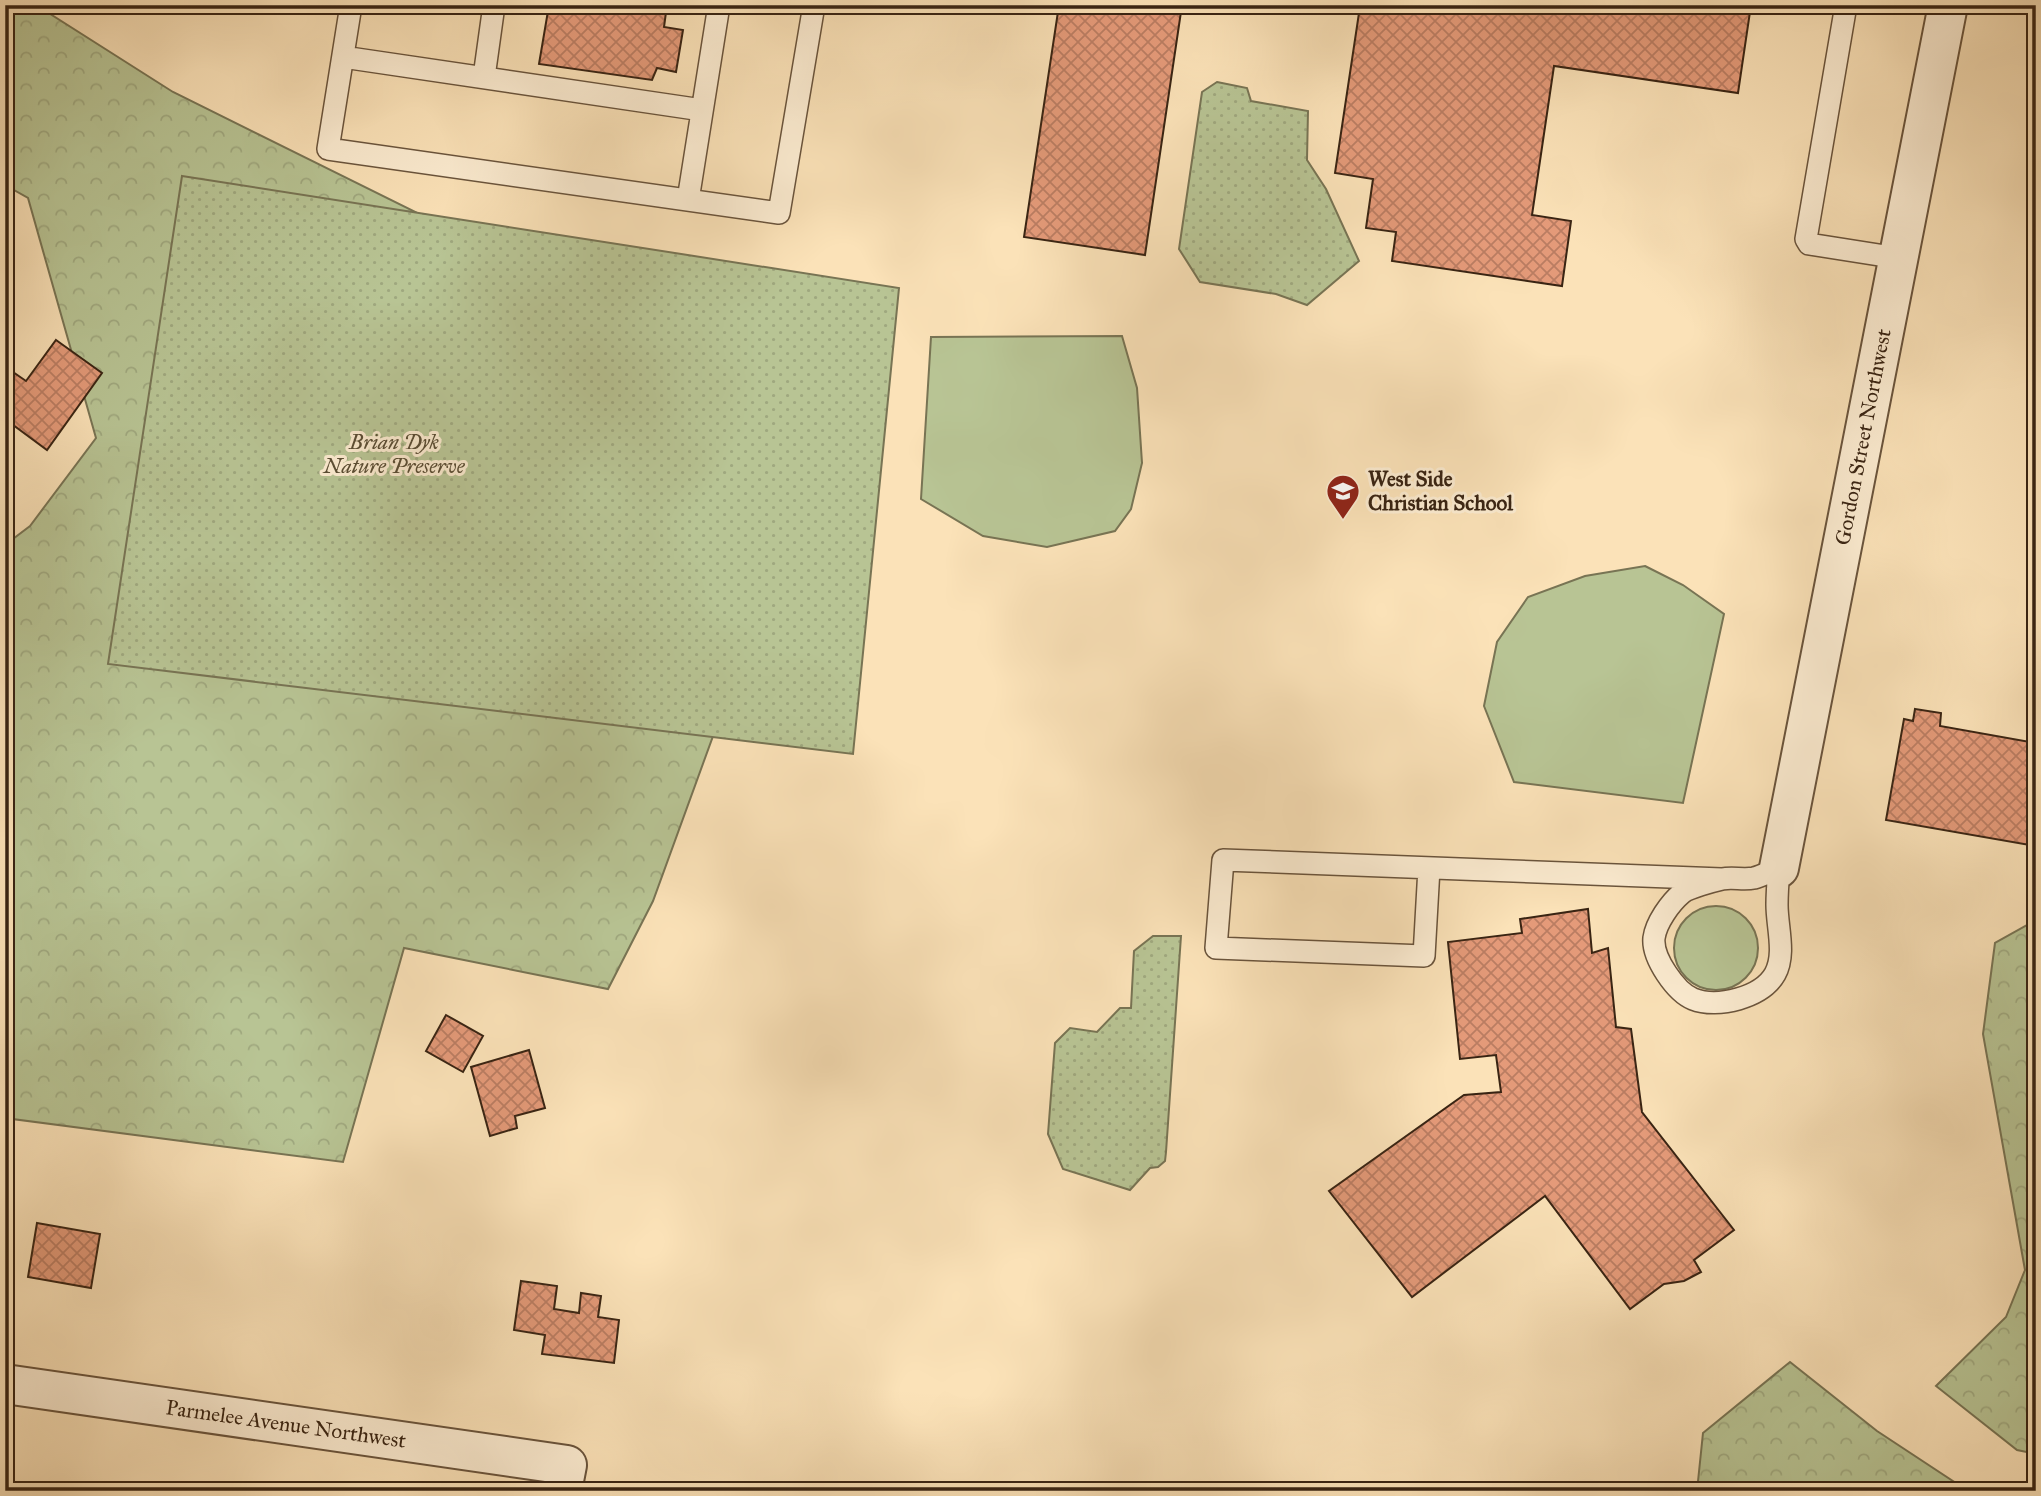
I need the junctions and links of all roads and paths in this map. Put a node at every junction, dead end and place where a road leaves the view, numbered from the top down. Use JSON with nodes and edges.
{"nodes":[{"id":1,"x":351,"y":5,"type":"edge"},
{"id":2,"x":494,"y":5,"type":"edge"},
{"id":3,"x":719,"y":5,"type":"edge"},
{"id":4,"x":814,"y":5,"type":"edge"},
{"id":5,"x":1846,"y":5,"type":"edge"},
{"id":6,"x":1948,"y":5,"type":"edge"},
{"id":7,"x":343,"y":57,"type":"junction"},
{"id":8,"x":484,"y":77,"type":"junction"},
{"id":9,"x":702,"y":110,"type":"junction"},
{"id":10,"x":688,"y":200,"type":"junction"},
{"id":11,"x":1898,"y":258,"type":"junction"},
{"id":12,"x":1429,"y":868,"type":"junction"},
{"id":13,"x":1779,"y":868,"type":"junction"},
{"id":14,"x":1722,"y":879,"type":"junction"},
{"id":15,"x":5,"y":1384,"type":"edge"},
{"id":16,"x":565,"y":1478,"type":"edge"}],
"edges":[{"from":1,"to":7,"type":"lane"},
{"from":2,"to":8,"type":"lane"},
{"from":3,"to":9,"type":"lane"},
{"from":4,"to":10,"type":"lane"},
{"from":5,"to":11,"type":"lane"},
{"from":6,"to":11,"type":"street","name":"Gordon Street Northwest"},
{"from":7,"to":8,"type":"lane"},
{"from":7,"to":10,"type":"lane"},
{"from":8,"to":9,"type":"lane"},
{"from":9,"to":10,"type":"lane"},
{"from":11,"to":13,"type":"street","name":"Gordon Street Northwest"},
{"from":12,"to":12,"type":"lane"},
{"from":12,"to":14,"type":"lane"},
{"from":13,"to":14,"type":"lane"},
{"from":13,"to":14,"type":"lane"},
{"from":15,"to":16,"type":"street","name":"Parmelee Avenue Northwest"}]}
